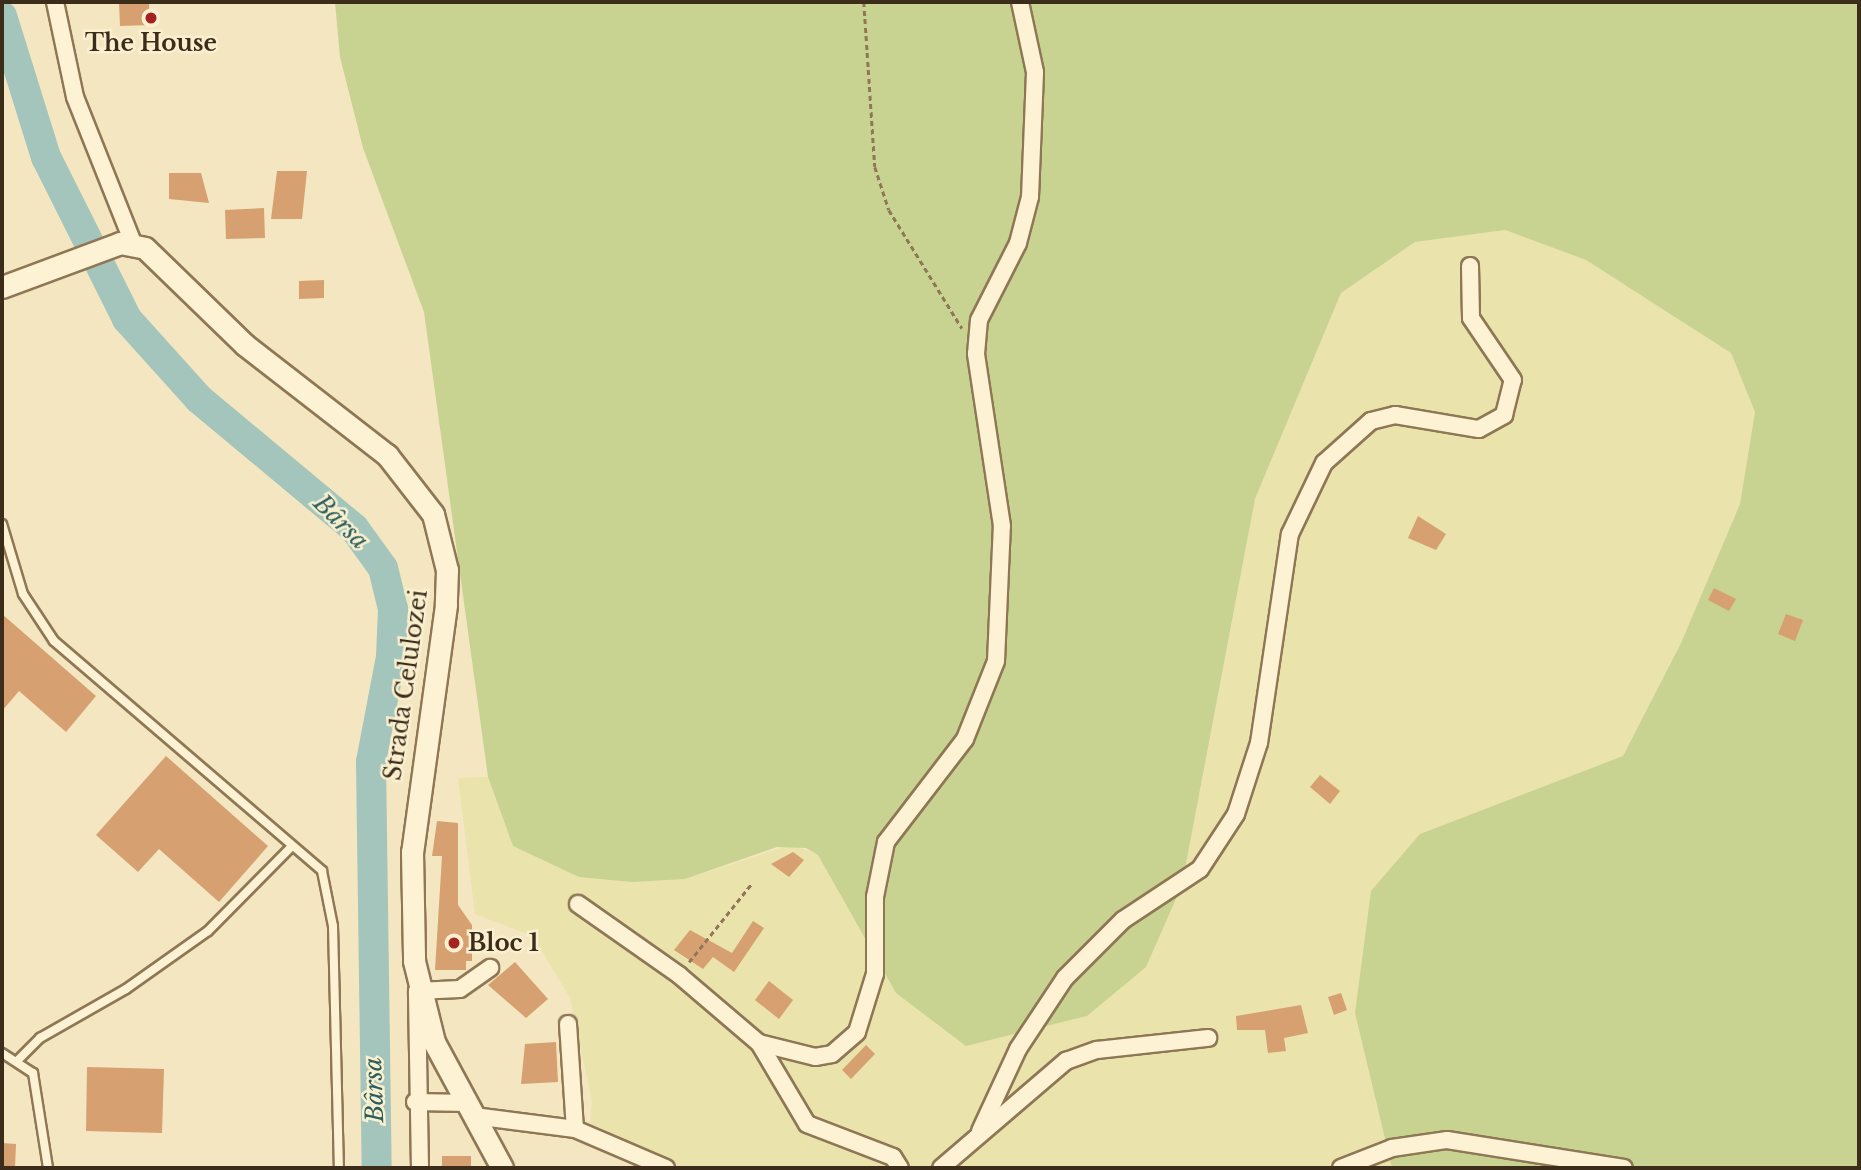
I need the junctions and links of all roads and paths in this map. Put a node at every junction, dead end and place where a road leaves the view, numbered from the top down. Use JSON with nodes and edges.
{"nodes":[{"id":1,"x":55,"y":2,"type":"edge"},
{"id":2,"x":864,"y":2,"type":"edge"},
{"id":3,"x":1020,"y":2,"type":"edge"},
{"id":4,"x":126,"y":243,"type":"junction"},
{"id":5,"x":1470,"y":267,"type":"dead end"},
{"id":6,"x":2,"y":286,"type":"edge"},
{"id":7,"x":976,"y":354,"type":"junction"},
{"id":8,"x":2,"y":524,"type":"edge"},
{"id":9,"x":290,"y":848,"type":"junction"},
{"id":10,"x":752,"y":883,"type":"dead end"},
{"id":11,"x":578,"y":904,"type":"dead end"},
{"id":12,"x":490,"y":968,"type":"dead end"},
{"id":13,"x":679,"y":975,"type":"junction"},
{"id":14,"x":417,"y":991,"type":"junction"},
{"id":15,"x":568,"y":1024,"type":"dead end"},
{"id":16,"x":1208,"y":1038,"type":"dead end"},
{"id":17,"x":759,"y":1043,"type":"junction"},
{"id":18,"x":2,"y":1053,"type":"edge"},
{"id":19,"x":19,"y":1059,"type":"junction"},
{"id":20,"x":415,"y":1102,"type":"junction"},
{"id":21,"x":471,"y":1110,"type":"junction"},
{"id":22,"x":575,"y":1129,"type":"junction"},
{"id":23,"x":980,"y":1131,"type":"junction"},
{"id":24,"x":634,"y":1160,"type":"edge"},
{"id":25,"x":48,"y":1168,"type":"edge"},
{"id":26,"x":340,"y":1168,"type":"edge"},
{"id":27,"x":420,"y":1168,"type":"edge"},
{"id":28,"x":502,"y":1168,"type":"edge"},
{"id":29,"x":666,"y":1168,"type":"edge"},
{"id":30,"x":900,"y":1168,"type":"edge"},
{"id":31,"x":942,"y":1168,"type":"edge"},
{"id":32,"x":1341,"y":1168,"type":"edge"},
{"id":33,"x":1624,"y":1168,"type":"edge"}],
"edges":[{"from":1,"to":4,"type":"street"},
{"from":2,"to":7,"type":"path"},
{"from":3,"to":7,"type":"street"},
{"from":4,"to":6,"type":"street"},
{"from":4,"to":14,"type":"street","name":"Strada Celulozei"},
{"from":5,"to":23,"type":"street"},
{"from":7,"to":17,"type":"street"},
{"from":8,"to":9,"type":"lane"},
{"from":9,"to":19,"type":"lane"},
{"from":9,"to":26,"type":"lane"},
{"from":10,"to":13,"type":"path"},
{"from":11,"to":13,"type":"street"},
{"from":12,"to":14,"type":"street"},
{"from":13,"to":17,"type":"street"},
{"from":14,"to":20,"type":"street","name":"Strada Celulozei"},
{"from":14,"to":21,"type":"street","name":"Strada Celulozei"},
{"from":15,"to":22,"type":"street"},
{"from":16,"to":23,"type":"street"},
{"from":17,"to":30,"type":"street"},
{"from":18,"to":19,"type":"lane"},
{"from":19,"to":25,"type":"lane"},
{"from":20,"to":21,"type":"street"},
{"from":20,"to":27,"type":"street","name":"Strada Celulozei"},
{"from":21,"to":22,"type":"street"},
{"from":21,"to":28,"type":"street","name":"Strada Celulozei"},
{"from":22,"to":24,"type":"street"},
{"from":23,"to":31,"type":"street"},
{"from":24,"to":29,"type":"street"},
{"from":32,"to":33,"type":"street"}]}
